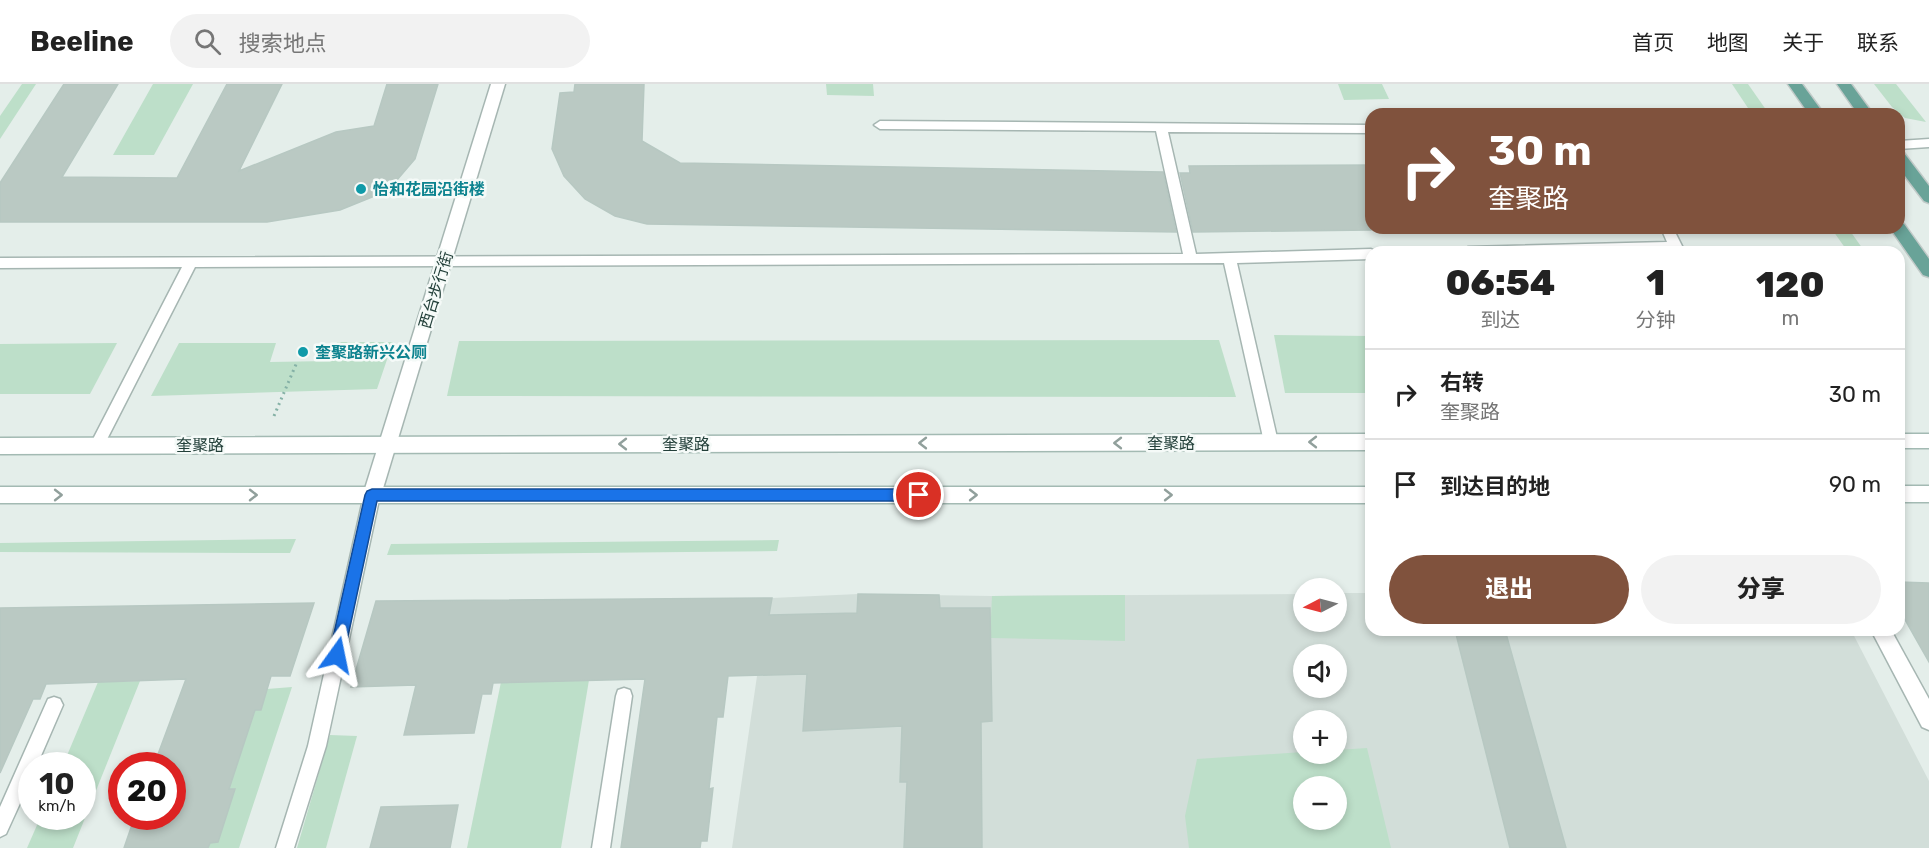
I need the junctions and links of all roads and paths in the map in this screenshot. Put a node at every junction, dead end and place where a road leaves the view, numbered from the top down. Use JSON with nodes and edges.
{"nodes":[{"id":1,"x":498,"y":84,"type":"edge"},
{"id":2,"x":1795,"y":84,"type":"edge"},
{"id":3,"x":1844,"y":84,"type":"edge"},
{"id":4,"x":1813,"y":108,"type":"edge"},
{"id":5,"x":1862,"y":108,"type":"edge"},
{"id":6,"x":880,"y":125,"type":"dead end"},
{"id":7,"x":1161,"y":128,"type":"junction"},
{"id":8,"x":1365,"y":129,"type":"edge"},
{"id":9,"x":1929,"y":143,"type":"edge"},
{"id":10,"x":1905,"y":145,"type":"edge"},
{"id":11,"x":1905,"y":165,"type":"edge"},
{"id":12,"x":1929,"y":197,"type":"edge"},
{"id":13,"x":1902,"y":234,"type":"edge"},
{"id":14,"x":1365,"y":255,"type":"edge"},
{"id":15,"x":1229,"y":258,"type":"junction"},
{"id":16,"x":1191,"y":259,"type":"junction"},
{"id":17,"x":445,"y":262,"type":"junction"},
{"id":18,"x":0,"y":263,"type":"edge"},
{"id":19,"x":191,"y":263,"type":"junction"},
{"id":20,"x":1929,"y":271,"type":"edge"},
{"id":21,"x":297,"y":362,"type":"dead end"},
{"id":22,"x":1905,"y":441,"type":"edge"},
{"id":23,"x":1929,"y":441,"type":"edge"},
{"id":24,"x":1271,"y":442,"type":"junction"},
{"id":25,"x":1365,"y":442,"type":"edge"},
{"id":26,"x":97,"y":445,"type":"junction"},
{"id":27,"x":261,"y":445,"type":"junction"},
{"id":28,"x":388,"y":445,"type":"junction"},
{"id":29,"x":0,"y":446,"type":"edge"},
{"id":30,"x":1905,"y":494,"type":"edge"},
{"id":31,"x":1929,"y":494,"type":"edge"},
{"id":32,"x":0,"y":495,"type":"edge"},
{"id":33,"x":372,"y":495,"type":"junction"},
{"id":34,"x":1365,"y":495,"type":"edge"},
{"id":35,"x":1884,"y":636,"type":"edge"},
{"id":36,"x":624,"y":696,"type":"dead end"},
{"id":37,"x":54,"y":705,"type":"dead end"},
{"id":38,"x":1929,"y":720,"type":"edge"},
{"id":39,"x":0,"y":828,"type":"edge"},
{"id":40,"x":285,"y":848,"type":"edge"},
{"id":41,"x":601,"y":848,"type":"edge"}],
"edges":[{"from":1,"to":17,"type":"main road","name":"西台步行街"},
{"from":2,"to":4,"type":"main road"},
{"from":3,"to":5,"type":"main road"},
{"from":6,"to":7,"type":"lane"},
{"from":7,"to":8,"type":"lane"},
{"from":7,"to":16,"type":"lane"},
{"from":9,"to":10,"type":"lane"},
{"from":11,"to":12,"type":"main road"},
{"from":13,"to":20,"type":"main road"},
{"from":14,"to":15,"type":"lane"},
{"from":15,"to":16,"type":"lane"},
{"from":15,"to":24,"type":"lane"},
{"from":16,"to":17,"type":"lane"},
{"from":17,"to":19,"type":"lane"},
{"from":17,"to":28,"type":"main road","name":"西台步行街"},
{"from":18,"to":19,"type":"lane"},
{"from":19,"to":26,"type":"lane"},
{"from":21,"to":27,"type":"path"},
{"from":22,"to":23,"type":"main road"},
{"from":25,"to":24,"type":"main road","name":"奎聚路","one_way":true},
{"from":24,"to":28,"type":"main road","name":"奎聚路","one_way":true},
{"from":26,"to":27,"type":"main road","name":"奎聚路"},
{"from":26,"to":29,"type":"main road","name":"奎聚路"},
{"from":27,"to":28,"type":"main road","name":"奎聚路"},
{"from":28,"to":33,"type":"main road","name":"西台步行街"},
{"from":30,"to":31,"type":"main road"},
{"from":32,"to":33,"type":"main road","one_way":true},
{"from":33,"to":34,"type":"main road","one_way":true},
{"from":33,"to":40,"type":"lane"},
{"from":35,"to":38,"type":"main road"},
{"from":36,"to":41,"type":"lane"},
{"from":37,"to":39,"type":"lane"}]}
